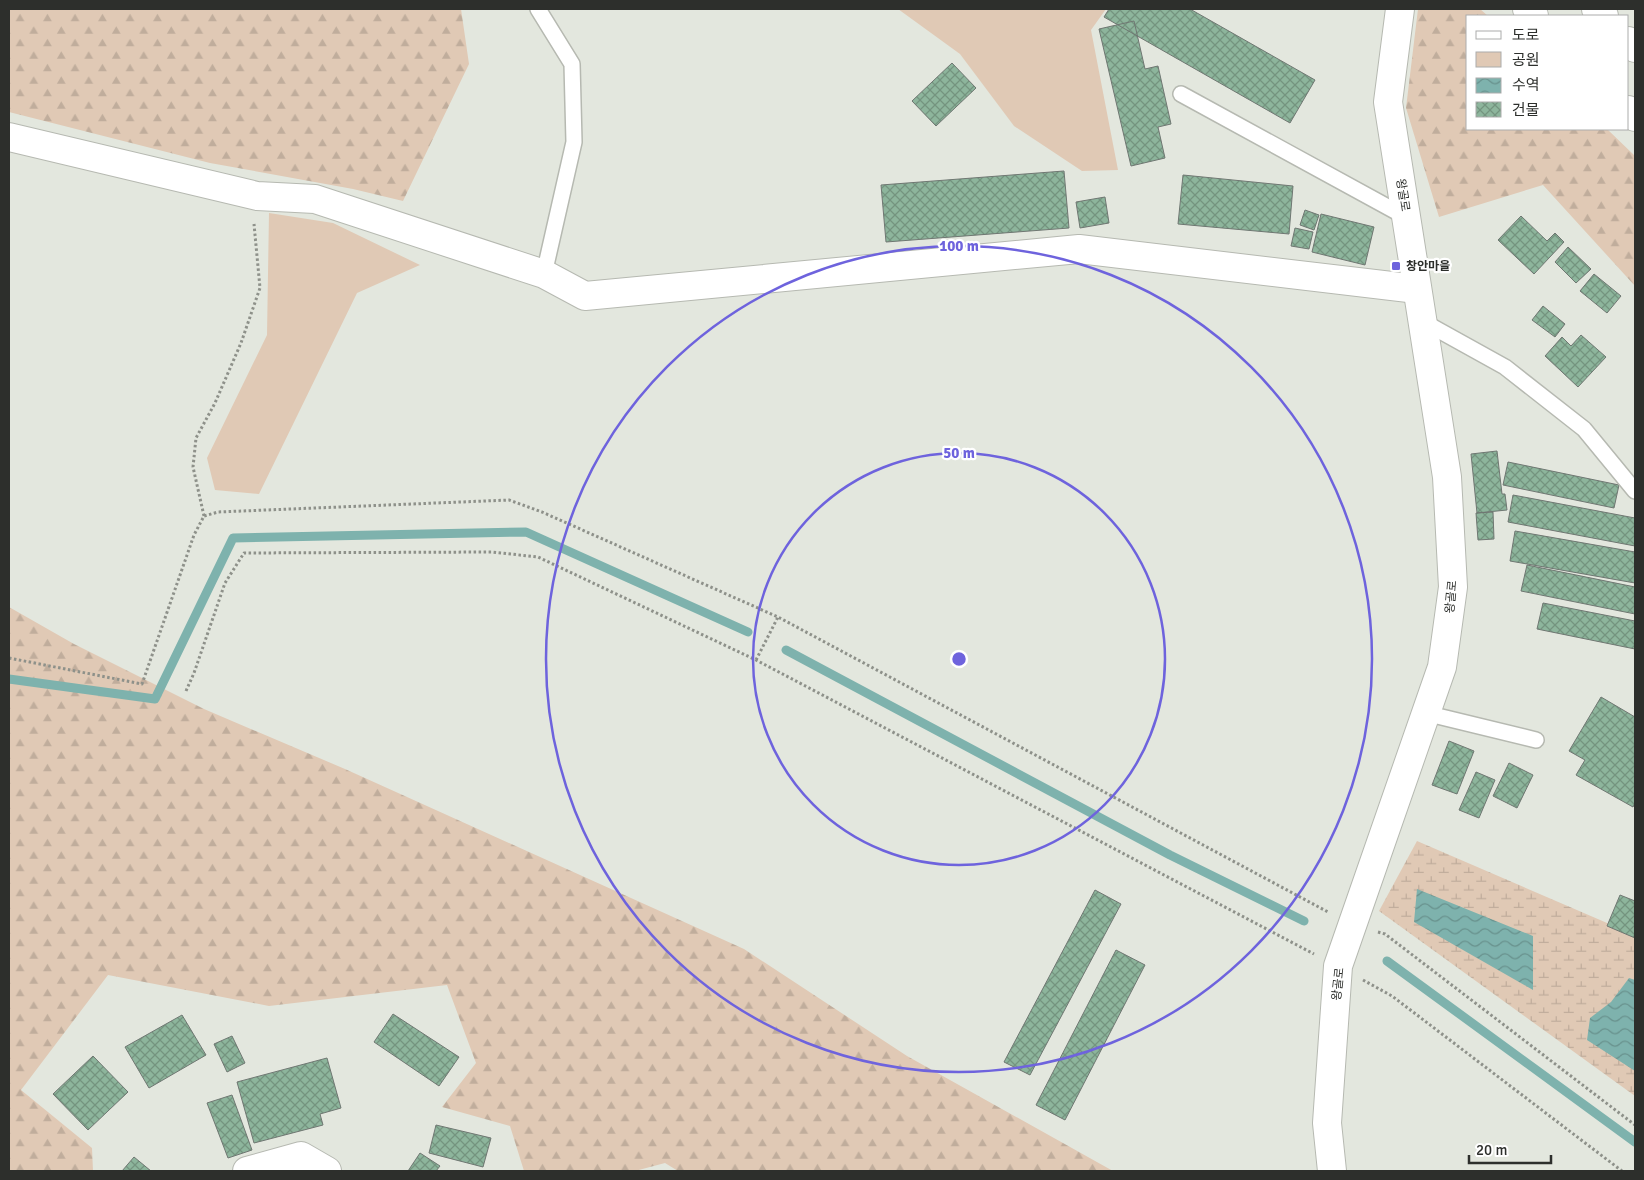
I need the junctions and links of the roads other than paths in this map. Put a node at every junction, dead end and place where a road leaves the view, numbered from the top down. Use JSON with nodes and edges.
{"nodes":[{"id":1,"x":538,"y":9,"type":"edge"},
{"id":2,"x":1400,"y":9,"type":"edge"},
{"id":3,"x":1181,"y":94,"type":"dead end"},
{"id":4,"x":9,"y":137,"type":"edge"},
{"id":5,"x":1406,"y":217,"type":"junction"},
{"id":6,"x":544,"y":274,"type":"junction"},
{"id":7,"x":1417,"y":289,"type":"junction"},
{"id":8,"x":1422,"y":321,"type":"junction"},
{"id":9,"x":1635,"y":491,"type":"edge"},
{"id":10,"x":1425,"y":714,"type":"junction"},
{"id":11,"x":1536,"y":740,"type":"dead end"},
{"id":12,"x":247,"y":1171,"type":"edge"},
{"id":13,"x":327,"y":1171,"type":"edge"},
{"id":14,"x":1332,"y":1171,"type":"edge"}],
"edges":[{"from":1,"to":6,"type":"lane"},
{"from":2,"to":5,"type":"main road","name":"왕골로"},
{"from":3,"to":5,"type":"lane"},
{"from":4,"to":6,"type":"main road"},
{"from":5,"to":7,"type":"main road","name":"왕골로"},
{"from":6,"to":7,"type":"main road"},
{"from":7,"to":8,"type":"main road","name":"왕골로"},
{"from":8,"to":9,"type":"lane"},
{"from":8,"to":10,"type":"main road","name":"왕골로"},
{"from":10,"to":11,"type":"lane"},
{"from":10,"to":14,"type":"main road","name":"왕골로"},
{"from":12,"to":13,"type":"main road"}]}
